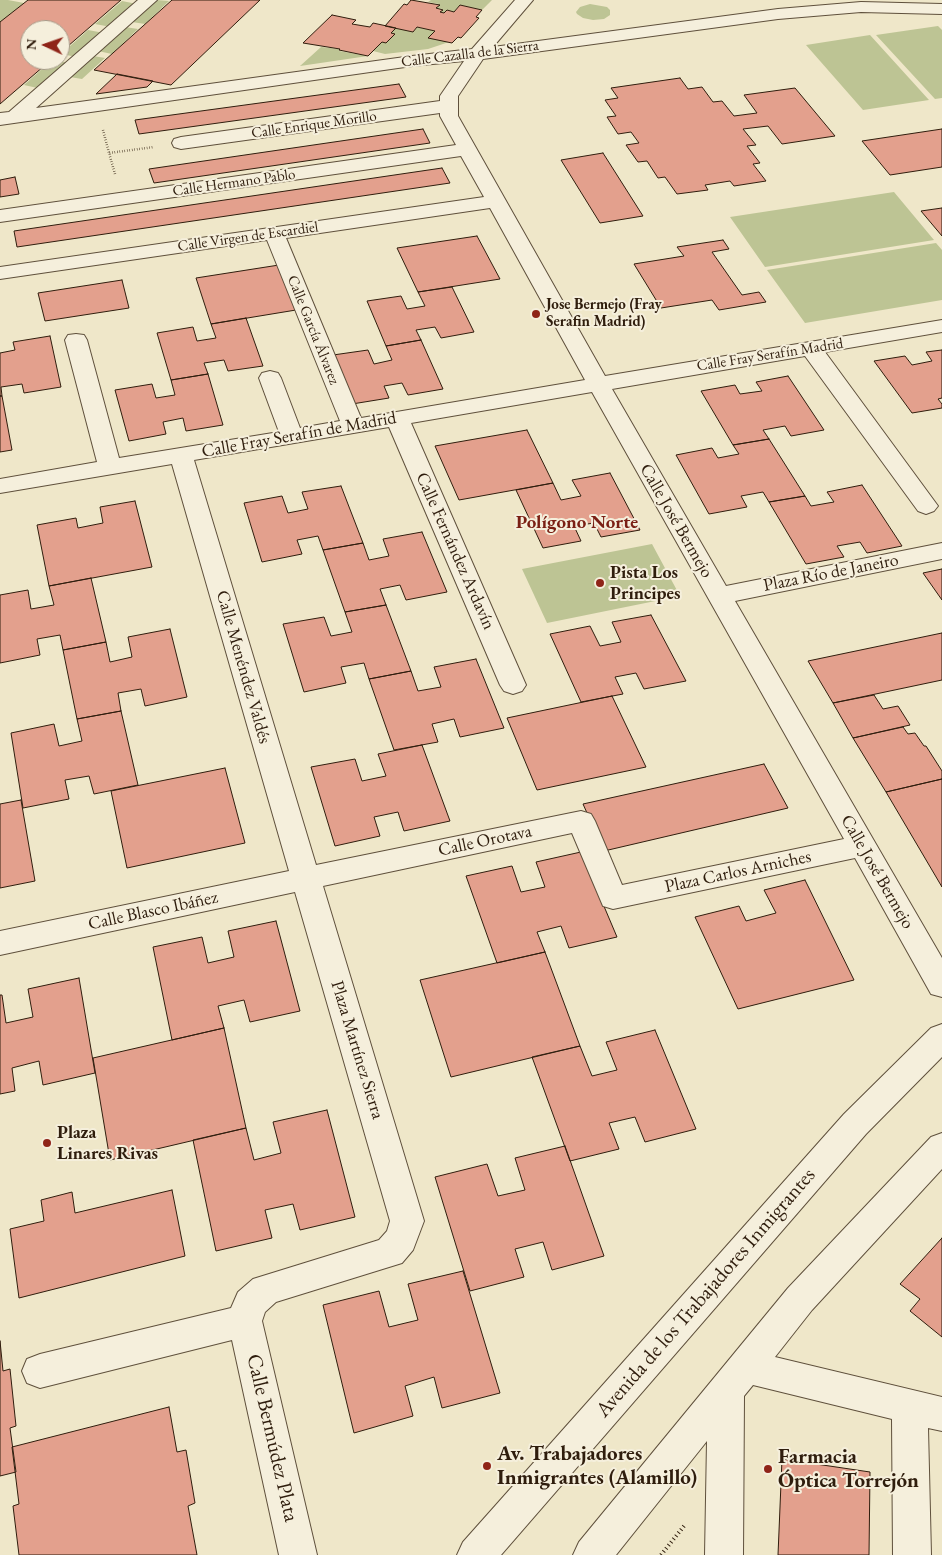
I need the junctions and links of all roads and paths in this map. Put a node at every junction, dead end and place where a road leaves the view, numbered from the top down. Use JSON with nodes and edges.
{"nodes":[{"id":1,"x":148,"y":0,"type":"edge"},
{"id":2,"x":524,"y":0,"type":"edge"},
{"id":3,"x":942,"y":8,"type":"edge"},
{"id":4,"x":477,"y":54,"type":"junction"},
{"id":5,"x":447,"y":106,"type":"junction"},
{"id":6,"x":8,"y":118,"type":"edge"},
{"id":7,"x":102,"y":127,"type":"dead end"},
{"id":8,"x":181,"y":143,"type":"joint"},
{"id":9,"x":468,"y":149,"type":"junction"},
{"id":10,"x":110,"y":153,"type":"junction"},
{"id":11,"x":122,"y":199,"type":"junction"},
{"id":12,"x":496,"y":202,"type":"junction"},
{"id":13,"x":0,"y":216,"type":"edge"},
{"id":14,"x":274,"y":234,"type":"junction"},
{"id":15,"x":0,"y":273,"type":"edge"},
{"id":16,"x":942,"y":326,"type":"edge"},
{"id":17,"x":76,"y":340,"type":"dead end"},
{"id":18,"x":811,"y":349,"type":"junction"},
{"id":19,"x":270,"y":378,"type":"dead end"},
{"id":20,"x":598,"y":384,"type":"junction"},
{"id":21,"x":397,"y":418,"type":"junction"},
{"id":22,"x":353,"y":425,"type":"junction"},
{"id":23,"x":292,"y":436,"type":"junction"},
{"id":24,"x":181,"y":455,"type":"junction"},
{"id":25,"x":110,"y":467,"type":"junction"},
{"id":26,"x":0,"y":486,"type":"edge"},
{"id":27,"x":926,"y":506,"type":"dead end"},
{"id":28,"x":942,"y":551,"type":"edge"},
{"id":29,"x":719,"y":596,"type":"junction"},
{"id":30,"x":513,"y":684,"type":"dead end"},
{"id":31,"x":862,"y":846,"type":"junction"},
{"id":32,"x":306,"y":879,"type":"junction"},
{"id":33,"x":613,"y":898,"type":"joint"},
{"id":34,"x":0,"y":943,"type":"edge"},
{"id":35,"x":942,"y":985,"type":"edge"},
{"id":36,"x":942,"y":1037,"type":"edge"},
{"id":37,"x":942,"y":1148,"type":"edge"},
{"id":38,"x":245,"y":1321,"type":"junction"},
{"id":39,"x":40,"y":1371,"type":"dead end"},
{"id":40,"x":736,"y":1378,"type":"junction"},
{"id":41,"x":926,"y":1411,"type":"edge"},
{"id":42,"x":298,"y":1555,"type":"edge"},
{"id":43,"x":476,"y":1555,"type":"edge"},
{"id":44,"x":592,"y":1555,"type":"edge"},
{"id":45,"x":724,"y":1555,"type":"edge"},
{"id":46,"x":912,"y":1555,"type":"edge"}],
"edges":[{"from":1,"to":6,"type":"street"},
{"from":2,"to":4,"type":"street"},
{"from":3,"to":4,"type":"street","name":"Calle Cazalla de la Sierra"},
{"from":4,"to":5,"type":"street"},
{"from":4,"to":6,"type":"street","name":"Calle Cazalla de la Sierra"},
{"from":5,"to":8,"type":"street","name":"Calle Enrique Morillo"},
{"from":5,"to":9,"type":"street","name":"Calle José Bermejo"},
{"from":7,"to":10,"type":"path"},
{"from":8,"to":10,"type":"path"},
{"from":9,"to":11,"type":"street","name":"Calle Hermano Pablo"},
{"from":9,"to":12,"type":"street","name":"Calle José Bermejo"},
{"from":10,"to":11,"type":"path"},
{"from":11,"to":13,"type":"street","name":"Calle Hermano Pablo"},
{"from":12,"to":14,"type":"street","name":"Calle Virgen de Escardiel"},
{"from":12,"to":20,"type":"street","name":"Calle José Bermejo"},
{"from":14,"to":15,"type":"street","name":"Calle Virgen de Escardiel"},
{"from":14,"to":22,"type":"street","name":"Calle García Álvarez"},
{"from":16,"to":18,"type":"street","name":"Calle Fray Serafín Madrid"},
{"from":17,"to":25,"type":"street"},
{"from":18,"to":20,"type":"street","name":"Calle Fray Serafín Madrid"},
{"from":18,"to":27,"type":"street"},
{"from":19,"to":23,"type":"street"},
{"from":20,"to":21,"type":"street","name":"Calle Fray Serafín de Madrid"},
{"from":20,"to":29,"type":"street","name":"Calle José Bermejo"},
{"from":21,"to":22,"type":"street","name":"Calle Fray Serafín de Madrid"},
{"from":21,"to":30,"type":"street","name":"Calle Fernández Ardavín"},
{"from":22,"to":23,"type":"street","name":"Calle Fray Serafín de Madrid"},
{"from":23,"to":24,"type":"street","name":"Calle Fray Serafín de Madrid"},
{"from":24,"to":25,"type":"street","name":"Calle Fray Serafín de Madrid"},
{"from":24,"to":32,"type":"street","name":"Calle Menéndez Valdés"},
{"from":25,"to":26,"type":"street","name":"Calle Fray Serafín de Madrid"},
{"from":28,"to":29,"type":"street","name":"Plaza Río de Janeiro"},
{"from":29,"to":31,"type":"street","name":"Calle José Bermejo"},
{"from":31,"to":33,"type":"street","name":"Plaza Carlos Arniches"},
{"from":31,"to":35,"type":"street","name":"Calle José Bermejo"},
{"from":32,"to":33,"type":"street","name":"Calle Orotava"},
{"from":32,"to":34,"type":"street","name":"Calle Blasco Ibáñez"},
{"from":32,"to":38,"type":"street","name":"Plaza Martínez Sierra"},
{"from":36,"to":43,"type":"street","name":"Avenida de los Trabajadores Inmigrantes"},
{"from":37,"to":40,"type":"street"},
{"from":38,"to":39,"type":"street"},
{"from":38,"to":42,"type":"street","name":"Calle Bermúdez Plata"},
{"from":40,"to":41,"type":"street"},
{"from":40,"to":44,"type":"street"},
{"from":40,"to":45,"type":"street"},
{"from":41,"to":46,"type":"street"}]}
